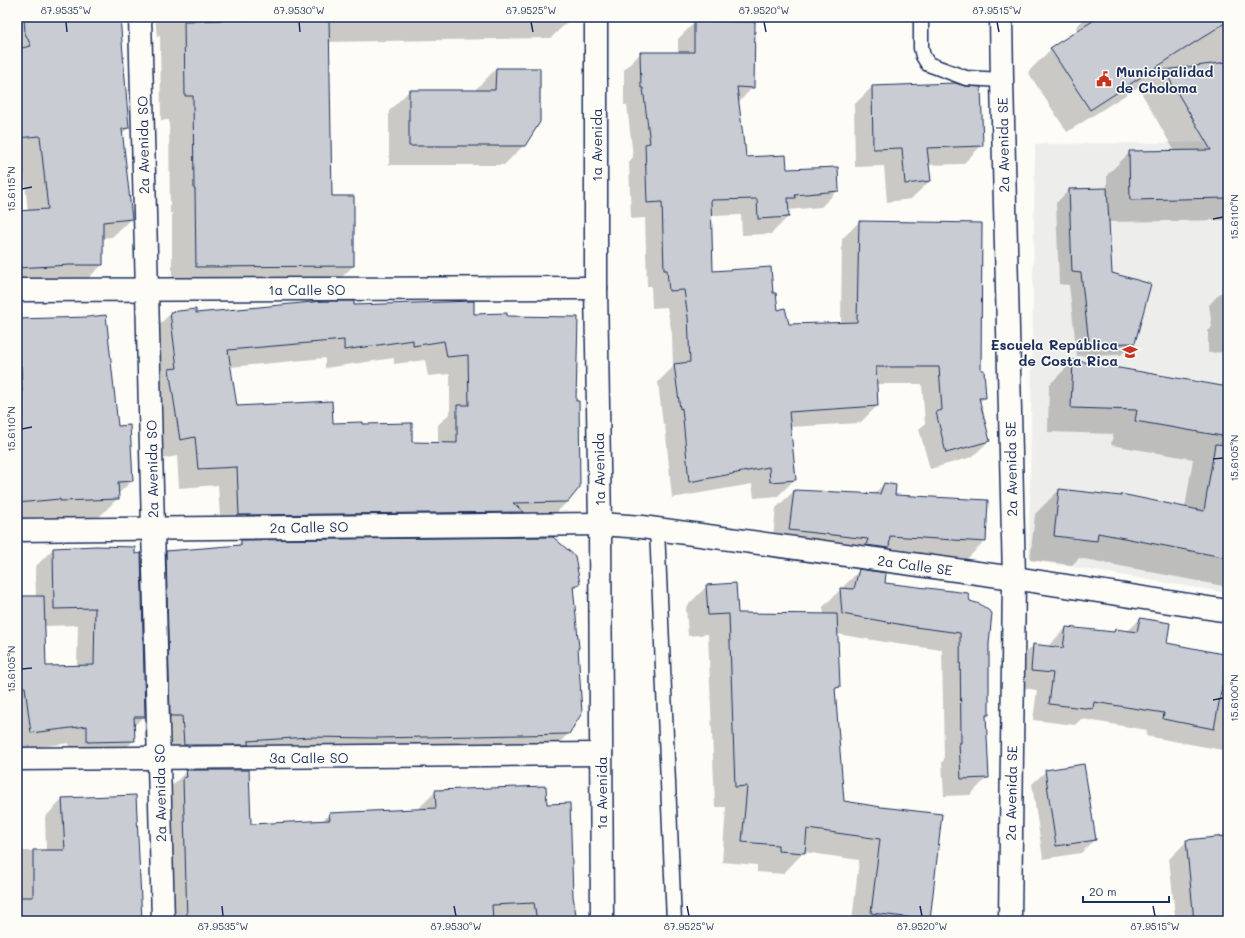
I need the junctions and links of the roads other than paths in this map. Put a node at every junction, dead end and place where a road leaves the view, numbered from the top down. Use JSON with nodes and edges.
{"nodes":[{"id":1,"x":140,"y":17,"type":"edge"},
{"id":2,"x":596,"y":17,"type":"edge"},
{"id":3,"x":921,"y":17,"type":"edge"},
{"id":4,"x":1002,"y":17,"type":"edge"},
{"id":5,"x":1002,"y":80,"type":"junction"},
{"id":6,"x":596,"y":288,"type":"junction"},
{"id":7,"x":17,"y":290,"type":"edge"},
{"id":8,"x":147,"y":290,"type":"junction"},
{"id":9,"x":600,"y":524,"type":"junction"},
{"id":10,"x":153,"y":528,"type":"junction"},
{"id":11,"x":17,"y":530,"type":"edge"},
{"id":12,"x":657,"y":530,"type":"junction"},
{"id":13,"x":1014,"y":578,"type":"junction"},
{"id":14,"x":1228,"y":611,"type":"edge"},
{"id":15,"x":600,"y":754,"type":"junction"},
{"id":16,"x":159,"y":758,"type":"junction"},
{"id":17,"x":17,"y":759,"type":"edge"},
{"id":18,"x":163,"y":921,"type":"edge"},
{"id":19,"x":602,"y":921,"type":"edge"},
{"id":20,"x":674,"y":921,"type":"edge"},
{"id":21,"x":1010,"y":921,"type":"edge"}],
"edges":[{"from":1,"to":8,"type":"street","name":"2a Avenida SO"},
{"from":2,"to":6,"type":"street","name":"1a Avenida"},
{"from":3,"to":5,"type":"lane"},
{"from":4,"to":5,"type":"street","name":"2a Avenida SE"},
{"from":5,"to":13,"type":"street","name":"2a Avenida SE"},
{"from":6,"to":8,"type":"street","name":"1a Calle SO"},
{"from":6,"to":9,"type":"street","name":"1a Avenida"},
{"from":7,"to":8,"type":"street","name":"1a Calle SO"},
{"from":8,"to":10,"type":"street","name":"2a Avenida SO"},
{"from":9,"to":10,"type":"street","name":"2a Calle SO"},
{"from":9,"to":12,"type":"street","name":"2a Calle SE"},
{"from":9,"to":15,"type":"street","name":"1a Avenida"},
{"from":10,"to":11,"type":"street","name":"2a Calle SO"},
{"from":10,"to":16,"type":"street","name":"2a Avenida SO"},
{"from":12,"to":13,"type":"street","name":"2a Calle SE"},
{"from":12,"to":20,"type":"lane"},
{"from":13,"to":14,"type":"street","name":"2a Calle SE"},
{"from":13,"to":21,"type":"street","name":"2a Avenida SE"},
{"from":15,"to":16,"type":"street","name":"3a Calle SO"},
{"from":15,"to":19,"type":"street","name":"1a Avenida"},
{"from":16,"to":17,"type":"street","name":"3a Calle SO"},
{"from":16,"to":18,"type":"street","name":"2a Avenida SO"}]}
